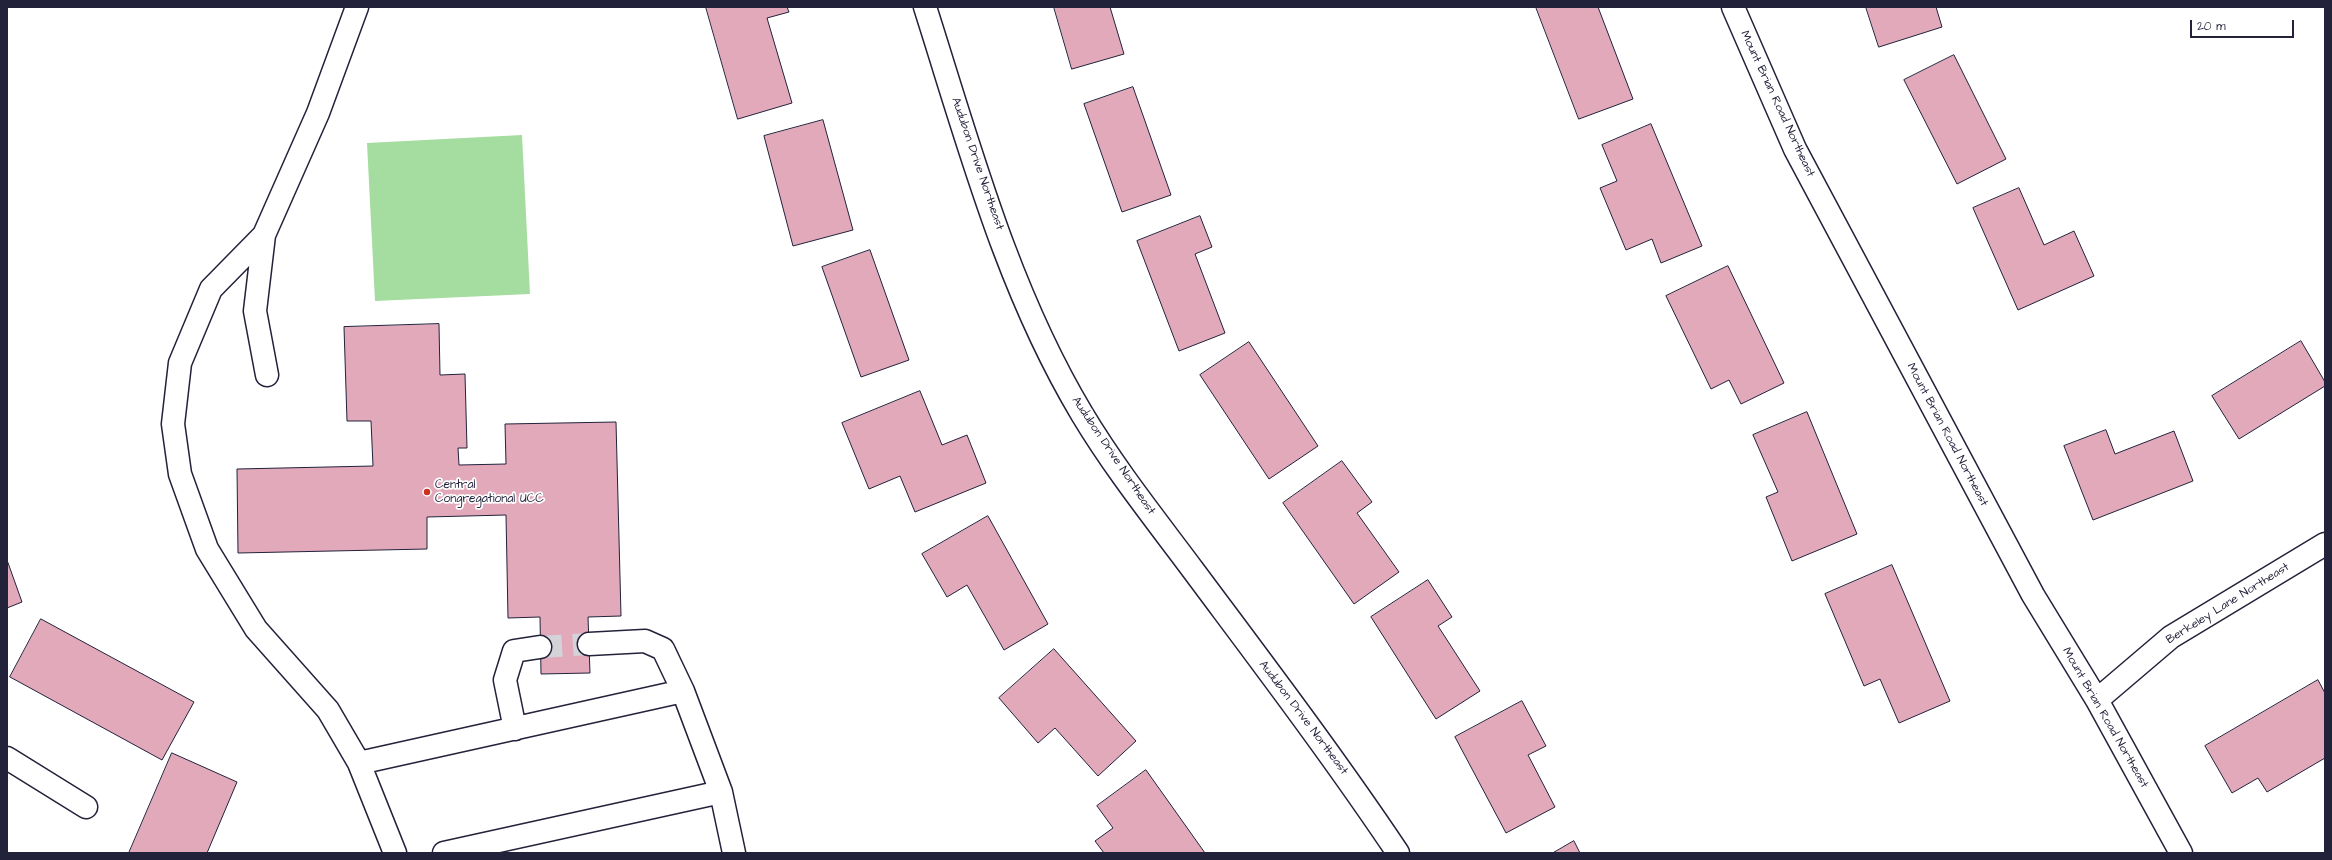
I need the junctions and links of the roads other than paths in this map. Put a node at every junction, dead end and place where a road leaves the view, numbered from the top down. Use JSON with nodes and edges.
{"nodes":[{"id":1,"x":357,"y":7,"type":"edge"},
{"id":2,"x":925,"y":7,"type":"edge"},
{"id":3,"x":1733,"y":7,"type":"edge"},
{"id":4,"x":264,"y":235,"type":"junction"},
{"id":5,"x":267,"y":375,"type":"dead end"},
{"id":6,"x":2325,"y":544,"type":"edge"},
{"id":7,"x":589,"y":644,"type":"tunnel mouth"},
{"id":8,"x":540,"y":647,"type":"tunnel mouth"},
{"id":9,"x":682,"y":691,"type":"junction"},
{"id":10,"x":2097,"y":700,"type":"junction"},
{"id":11,"x":515,"y":729,"type":"junction"},
{"id":12,"x":7,"y":758,"type":"edge"},
{"id":13,"x":359,"y":763,"type":"junction"},
{"id":14,"x":721,"y":792,"type":"junction"},
{"id":15,"x":86,"y":807,"type":"dead end"},
{"id":16,"x":395,"y":853,"type":"edge"},
{"id":17,"x":444,"y":853,"type":"edge"},
{"id":18,"x":734,"y":853,"type":"edge"},
{"id":19,"x":1398,"y":853,"type":"edge"},
{"id":20,"x":2181,"y":853,"type":"edge"}],
"edges":[{"from":1,"to":4,"type":"street"},
{"from":2,"to":19,"type":"street","name":"Audubon Drive Northeast"},
{"from":3,"to":10,"type":"street","name":"Mount Brian Road Northeast"},
{"from":4,"to":5,"type":"street"},
{"from":4,"to":13,"type":"street"},
{"from":6,"to":10,"type":"street","name":"Berkeley Lane Northeast"},
{"from":7,"to":9,"type":"street"},
{"from":8,"to":11,"type":"street"},
{"from":9,"to":11,"type":"street"},
{"from":9,"to":14,"type":"street"},
{"from":10,"to":20,"type":"street","name":"Mount Brian Road Northeast"},
{"from":11,"to":13,"type":"street"},
{"from":12,"to":15,"type":"street"},
{"from":13,"to":16,"type":"street"},
{"from":14,"to":17,"type":"street"},
{"from":14,"to":18,"type":"street"}]}
